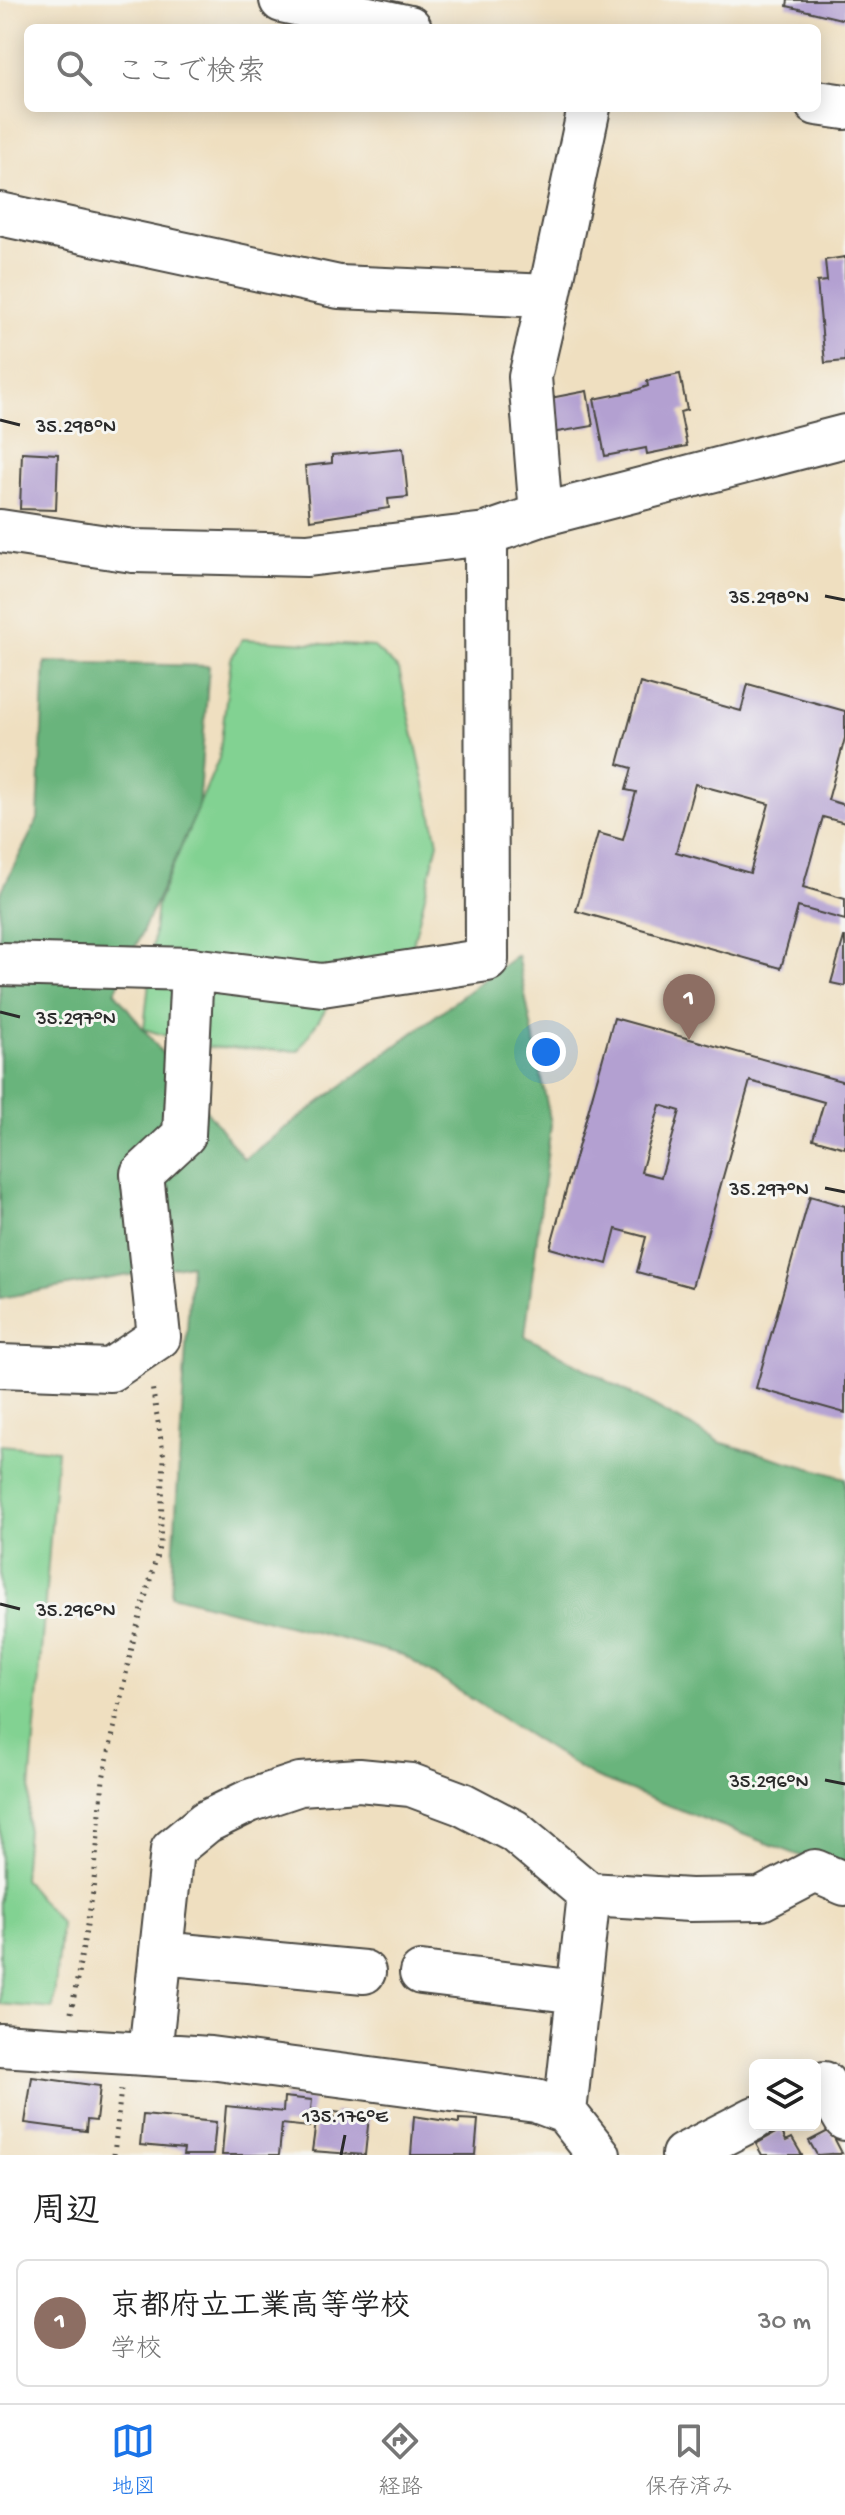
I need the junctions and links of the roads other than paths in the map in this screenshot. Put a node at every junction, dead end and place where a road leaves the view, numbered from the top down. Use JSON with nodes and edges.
{"nodes":[{"id":1,"x":282,"y":0,"type":"edge"},
{"id":2,"x":391,"y":24,"type":"edge"},
{"id":3,"x":821,"y":104,"type":"edge"},
{"id":4,"x":845,"y":107,"type":"edge"},
{"id":5,"x":588,"y":112,"type":"edge"},
{"id":6,"x":0,"y":214,"type":"edge"},
{"id":7,"x":549,"y":296,"type":"junction"},
{"id":8,"x":845,"y":436,"type":"edge"},
{"id":9,"x":541,"y":515,"type":"junction"},
{"id":10,"x":0,"y":531,"type":"edge"},
{"id":11,"x":486,"y":534,"type":"junction"},
{"id":12,"x":0,"y":964,"type":"edge"},
{"id":13,"x":192,"y":969,"type":"junction"},
{"id":14,"x":0,"y":1366,"type":"edge"},
{"id":15,"x":845,"y":1884,"type":"edge"},
{"id":16,"x":589,"y":1894,"type":"junction"},
{"id":17,"x":161,"y":1953,"type":"junction"},
{"id":18,"x":364,"y":1972,"type":"dead end"},
{"id":19,"x":421,"y":1973,"type":"dead end"},
{"id":20,"x":578,"y":1992,"type":"junction"},
{"id":21,"x":0,"y":2045,"type":"edge"},
{"id":22,"x":138,"y":2052,"type":"junction"},
{"id":23,"x":828,"y":2081,"type":"edge"},
{"id":24,"x":565,"y":2112,"type":"junction"},
{"id":25,"x":845,"y":2119,"type":"edge"},
{"id":26,"x":749,"y":2121,"type":"edge"},
{"id":27,"x":599,"y":2155,"type":"edge"},
{"id":28,"x":683,"y":2155,"type":"edge"}],
"edges":[{"from":1,"to":2,"type":"main road"},
{"from":3,"to":4,"type":"main road"},
{"from":5,"to":7,"type":"street"},
{"from":6,"to":7,"type":"street"},
{"from":7,"to":9,"type":"street"},
{"from":8,"to":9,"type":"street"},
{"from":9,"to":11,"type":"street"},
{"from":10,"to":11,"type":"street"},
{"from":11,"to":13,"type":"street"},
{"from":12,"to":13,"type":"street"},
{"from":13,"to":14,"type":"street"},
{"from":15,"to":16,"type":"street"},
{"from":16,"to":17,"type":"street"},
{"from":16,"to":20,"type":"street"},
{"from":17,"to":18,"type":"street"},
{"from":17,"to":22,"type":"street"},
{"from":19,"to":20,"type":"street"},
{"from":20,"to":24,"type":"street"},
{"from":21,"to":22,"type":"street"},
{"from":22,"to":24,"type":"street"},
{"from":23,"to":25,"type":"street"},
{"from":24,"to":27,"type":"street"},
{"from":26,"to":28,"type":"street"}]}
